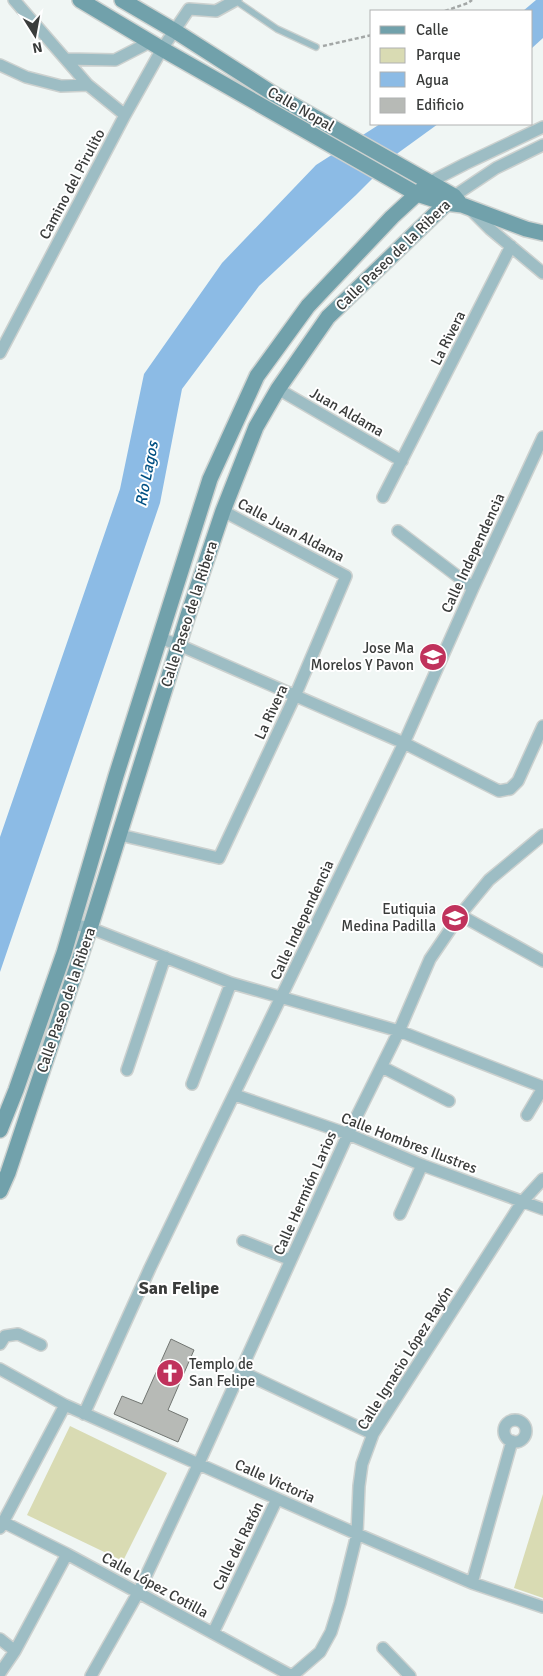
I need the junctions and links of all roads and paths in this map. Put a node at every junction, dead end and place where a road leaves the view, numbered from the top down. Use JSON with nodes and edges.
{"nodes":[{"id":1,"x":14,"y":0,"type":"edge"},
{"id":2,"x":80,"y":0,"type":"edge"},
{"id":3,"x":122,"y":0,"type":"edge"},
{"id":4,"x":472,"y":0,"type":"edge"},
{"id":5,"x":236,"y":1,"type":"edge"},
{"id":6,"x":191,"y":5,"type":"edge"},
{"id":7,"x":448,"y":10,"type":"edge"},
{"id":8,"x":175,"y":31,"type":"junction"},
{"id":9,"x":370,"y":35,"type":"edge"},
{"id":10,"x":156,"y":46,"type":"junction"},
{"id":11,"x":316,"y":47,"type":"joint"},
{"id":12,"x":66,"y":60,"type":"junction"},
{"id":13,"x":0,"y":65,"type":"edge"},
{"id":14,"x":88,"y":85,"type":"junction"},
{"id":15,"x":125,"y":115,"type":"junction"},
{"id":16,"x":543,"y":127,"type":"edge"},
{"id":17,"x":543,"y":145,"type":"edge"},
{"id":18,"x":424,"y":179,"type":"junction"},
{"id":19,"x":414,"y":192,"type":"junction"},
{"id":20,"x":457,"y":203,"type":"junction"},
{"id":21,"x":543,"y":233,"type":"edge"},
{"id":22,"x":511,"y":246,"type":"junction"},
{"id":23,"x":543,"y":273,"type":"edge"},
{"id":24,"x":0,"y":353,"type":"edge"},
{"id":25,"x":278,"y":389,"type":"junction"},
{"id":26,"x":542,"y":443,"type":"edge"},
{"id":27,"x":402,"y":461,"type":"junction"},
{"id":28,"x":383,"y":498,"type":"dead end"},
{"id":29,"x":223,"y":511,"type":"junction"},
{"id":30,"x":398,"y":531,"type":"dead end"},
{"id":31,"x":346,"y":576,"type":"joint"},
{"id":32,"x":473,"y":588,"type":"junction"},
{"id":33,"x":160,"y":638,"type":"junction"},
{"id":34,"x":179,"y":645,"type":"junction"},
{"id":35,"x":295,"y":696,"type":"junction"},
{"id":36,"x":543,"y":726,"type":"edge"},
{"id":37,"x":404,"y":743,"type":"junction"},
{"id":38,"x":543,"y":834,"type":"edge"},
{"id":39,"x":120,"y":835,"type":"junction"},
{"id":40,"x":460,"y":914,"type":"junction"},
{"id":41,"x":72,"y":924,"type":"junction"},
{"id":42,"x":90,"y":928,"type":"junction"},
{"id":43,"x":165,"y":957,"type":"junction"},
{"id":44,"x":543,"y":961,"type":"edge"},
{"id":45,"x":230,"y":983,"type":"junction"},
{"id":46,"x":281,"y":998,"type":"junction"},
{"id":47,"x":399,"y":1031,"type":"junction"},
{"id":48,"x":382,"y":1067,"type":"junction"},
{"id":49,"x":127,"y":1070,"type":"dead end"},
{"id":50,"x":192,"y":1084,"type":"dead end"},
{"id":51,"x":543,"y":1087,"type":"edge"},
{"id":52,"x":235,"y":1095,"type":"junction"},
{"id":53,"x":449,"y":1101,"type":"dead end"},
{"id":54,"x":527,"y":1114,"type":"dead end"},
{"id":55,"x":0,"y":1130,"type":"edge"},
{"id":56,"x":348,"y":1134,"type":"junction"},
{"id":57,"x":422,"y":1165,"type":"junction"},
{"id":58,"x":543,"y":1179,"type":"edge"},
{"id":59,"x":0,"y":1192,"type":"edge"},
{"id":60,"x":522,"y":1202,"type":"junction"},
{"id":61,"x":543,"y":1209,"type":"edge"},
{"id":62,"x":400,"y":1214,"type":"dead end"},
{"id":63,"x":243,"y":1241,"type":"dead end"},
{"id":64,"x":291,"y":1260,"type":"junction"},
{"id":65,"x":0,"y":1344,"type":"edge"},
{"id":66,"x":41,"y":1345,"type":"dead end"},
{"id":67,"x":0,"y":1369,"type":"edge"},
{"id":68,"x":240,"y":1371,"type":"junction"},
{"id":69,"x":65,"y":1405,"type":"junction"},
{"id":70,"x":84,"y":1414,"type":"junction"},
{"id":71,"x":373,"y":1434,"type":"junction"},
{"id":72,"x":512,"y":1441,"type":"dead end"},
{"id":73,"x":199,"y":1463,"type":"junction"},
{"id":74,"x":277,"y":1498,"type":"junction"},
{"id":75,"x":2,"y":1525,"type":"edge"},
{"id":76,"x":357,"y":1534,"type":"junction"},
{"id":77,"x":67,"y":1554,"type":"junction"},
{"id":78,"x":472,"y":1583,"type":"junction"},
{"id":79,"x":138,"y":1593,"type":"junction"},
{"id":80,"x":543,"y":1607,"type":"edge"},
{"id":81,"x":212,"y":1633,"type":"junction"},
{"id":82,"x":0,"y":1639,"type":"edge"},
{"id":83,"x":383,"y":1648,"type":"dead end"},
{"id":84,"x":15,"y":1651,"type":"junction"},
{"id":85,"x":0,"y":1673,"type":"edge"},
{"id":86,"x":90,"y":1676,"type":"edge"},
{"id":87,"x":292,"y":1676,"type":"edge"},
{"id":88,"x":410,"y":1676,"type":"edge"}],
"edges":[{"from":1,"to":12,"type":"street"},
{"from":2,"to":10,"type":"street","name":"Calle Nopal"},
{"from":3,"to":8,"type":"street","name":"Calle Nopal"},
{"from":4,"to":7,"type":"path"},
{"from":5,"to":6,"type":"street"},
{"from":5,"to":11,"type":"lane"},
{"from":6,"to":8,"type":"street","name":"Camino del Pirulito"},
{"from":8,"to":10,"type":"street","name":"Camino del Pirulito"},
{"from":8,"to":18,"type":"street","name":"Calle Nopal"},
{"from":9,"to":11,"type":"path"},
{"from":10,"to":12,"type":"street"},
{"from":10,"to":15,"type":"street","name":"Camino del Pirulito"},
{"from":10,"to":19,"type":"street","name":"Calle Nopal"},
{"from":12,"to":14,"type":"street"},
{"from":13,"to":14,"type":"street"},
{"from":14,"to":15,"type":"street"},
{"from":15,"to":24,"type":"street","name":"Camino del Pirulito"},
{"from":16,"to":18,"type":"street","name":"Calle Paseo de la Ribera"},
{"from":17,"to":20,"type":"street","name":"Calle Paseo de la Ribera"},
{"from":18,"to":19,"type":"street","name":"Calle Paseo de la Ribera"},
{"from":18,"to":20,"type":"street","name":"Calle Nopal"},
{"from":19,"to":20,"type":"street","name":"Calle Nopal"},
{"from":19,"to":33,"type":"street","name":"Calle Paseo de la Ribera"},
{"from":20,"to":21,"type":"street"},
{"from":20,"to":22,"type":"street"},
{"from":20,"to":25,"type":"street","name":"Calle Paseo de la Ribera"},
{"from":22,"to":23,"type":"street"},
{"from":22,"to":27,"type":"street","name":"La Rivera"},
{"from":25,"to":27,"type":"street","name":"Juan Aldama"},
{"from":25,"to":29,"type":"street","name":"Calle Paseo de la Ribera"},
{"from":26,"to":32,"type":"street","name":"Calle Independencia"},
{"from":27,"to":28,"type":"street","name":"La Rivera"},
{"from":29,"to":31,"type":"street","name":"Calle Juan Aldama"},
{"from":29,"to":34,"type":"street","name":"Calle Paseo de la Ribera"},
{"from":30,"to":32,"type":"street"},
{"from":31,"to":35,"type":"street","name":"La Rivera"},
{"from":32,"to":37,"type":"street","name":"Calle Independencia"},
{"from":33,"to":34,"type":"street"},
{"from":33,"to":41,"type":"street","name":"Calle Paseo de la Ribera"},
{"from":34,"to":35,"type":"street"},
{"from":34,"to":39,"type":"street","name":"Calle Paseo de la Ribera"},
{"from":35,"to":37,"type":"street"},
{"from":35,"to":39,"type":"street","name":"La Rivera"},
{"from":36,"to":37,"type":"street"},
{"from":37,"to":46,"type":"street","name":"Calle Independencia"},
{"from":38,"to":40,"type":"street","name":"Calle Hermión Larios"},
{"from":39,"to":42,"type":"street","name":"Calle Paseo de la Ribera"},
{"from":40,"to":44,"type":"street"},
{"from":40,"to":47,"type":"street","name":"Calle Hermión Larios"},
{"from":41,"to":42,"type":"street"},
{"from":41,"to":55,"type":"street","name":"Calle Paseo de la Ribera"},
{"from":42,"to":43,"type":"street"},
{"from":42,"to":59,"type":"street","name":"Calle Paseo de la Ribera"},
{"from":43,"to":45,"type":"street"},
{"from":43,"to":49,"type":"street"},
{"from":45,"to":46,"type":"street"},
{"from":45,"to":50,"type":"street"},
{"from":46,"to":47,"type":"street"},
{"from":46,"to":52,"type":"street","name":"Calle Independencia"},
{"from":47,"to":48,"type":"street","name":"Calle Hermión Larios"},
{"from":47,"to":51,"type":"street"},
{"from":48,"to":53,"type":"street"},
{"from":48,"to":56,"type":"street","name":"Calle Hermión Larios"},
{"from":51,"to":54,"type":"street"},
{"from":52,"to":56,"type":"street","name":"Calle Hombres Ilustres"},
{"from":52,"to":70,"type":"street","name":"Calle Independencia"},
{"from":56,"to":57,"type":"street","name":"Calle Hombres Ilustres"},
{"from":56,"to":64,"type":"street","name":"Calle Hermión Larios"},
{"from":57,"to":60,"type":"street","name":"Calle Hombres Ilustres"},
{"from":57,"to":62,"type":"street"},
{"from":58,"to":60,"type":"street","name":"Calle Ignacio López Rayón"},
{"from":60,"to":61,"type":"street","name":"Calle Hombres Ilustres"},
{"from":60,"to":71,"type":"street","name":"Calle Ignacio López Rayón"},
{"from":63,"to":64,"type":"street"},
{"from":64,"to":68,"type":"street","name":"Calle Hermión Larios"},
{"from":65,"to":66,"type":"street"},
{"from":67,"to":69,"type":"street","name":"Calle Victoria"},
{"from":68,"to":71,"type":"street"},
{"from":68,"to":73,"type":"street","name":"Calle Hermión Larios"},
{"from":69,"to":70,"type":"street","name":"Calle Victoria"},
{"from":69,"to":75,"type":"street"},
{"from":70,"to":73,"type":"street","name":"Calle Victoria"},
{"from":71,"to":76,"type":"street","name":"Calle Ignacio López Rayón"},
{"from":72,"to":78,"type":"street"},
{"from":73,"to":74,"type":"street","name":"Calle Victoria"},
{"from":73,"to":79,"type":"street","name":"Calle Hermión Larios"},
{"from":74,"to":76,"type":"street","name":"Calle Victoria"},
{"from":74,"to":81,"type":"street","name":"Calle del Ratón"},
{"from":75,"to":77,"type":"street","name":"Calle López Cotilla"},
{"from":76,"to":78,"type":"street","name":"Calle Victoria"},
{"from":76,"to":87,"type":"street","name":"Calle Ignacio López Rayón"},
{"from":77,"to":79,"type":"street","name":"Calle López Cotilla"},
{"from":77,"to":84,"type":"street"},
{"from":78,"to":80,"type":"street","name":"Calle Victoria"},
{"from":79,"to":81,"type":"street","name":"Calle López Cotilla"},
{"from":79,"to":86,"type":"street","name":"Calle Hermión Larios"},
{"from":81,"to":87,"type":"street","name":"Calle López Cotilla"},
{"from":82,"to":84,"type":"street"},
{"from":83,"to":88,"type":"street"},
{"from":84,"to":85,"type":"street"}]}
